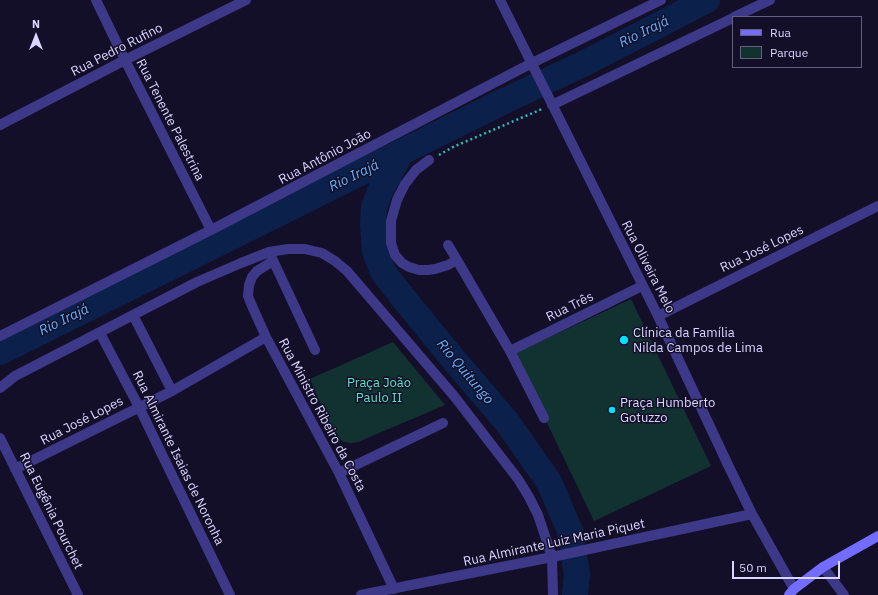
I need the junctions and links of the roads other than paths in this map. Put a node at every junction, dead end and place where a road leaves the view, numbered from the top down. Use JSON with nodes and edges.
{"nodes":[{"id":1,"x":96,"y":0,"type":"edge"},
{"id":2,"x":246,"y":0,"type":"edge"},
{"id":3,"x":500,"y":0,"type":"edge"},
{"id":4,"x":662,"y":0,"type":"edge"},
{"id":5,"x":770,"y":0,"type":"edge"},
{"id":6,"x":736,"y":16,"type":"edge"},
{"id":7,"x":732,"y":18,"type":"edge"},
{"id":8,"x":125,"y":60,"type":"junction"},
{"id":9,"x":533,"y":65,"type":"junction"},
{"id":10,"x":550,"y":100,"type":"junction"},
{"id":11,"x":0,"y":125,"type":"edge"},
{"id":12,"x":429,"y":160,"type":"road end"},
{"id":13,"x":878,"y":206,"type":"edge"},
{"id":14,"x":211,"y":230,"type":"junction"},
{"id":15,"x":448,"y":245,"type":"dead end"},
{"id":16,"x":271,"y":257,"type":"junction"},
{"id":17,"x":456,"y":260,"type":"junction"},
{"id":18,"x":642,"y":286,"type":"junction"},
{"id":19,"x":134,"y":315,"type":"junction"},
{"id":20,"x":658,"y":316,"type":"junction"},
{"id":21,"x":100,"y":333,"type":"junction"},
{"id":22,"x":0,"y":336,"type":"edge"},
{"id":23,"x":266,"y":337,"type":"junction"},
{"id":24,"x":315,"y":350,"type":"dead end"},
{"id":25,"x":510,"y":351,"type":"junction"},
{"id":26,"x":0,"y":388,"type":"edge"},
{"id":27,"x":172,"y":391,"type":"junction"},
{"id":28,"x":139,"y":407,"type":"junction"},
{"id":29,"x":544,"y":418,"type":"dead end"},
{"id":30,"x":442,"y":423,"type":"dead end"},
{"id":31,"x":0,"y":438,"type":"edge"},
{"id":32,"x":16,"y":469,"type":"junction"},
{"id":33,"x":339,"y":472,"type":"junction"},
{"id":34,"x":752,"y":514,"type":"junction"},
{"id":35,"x":878,"y":536,"type":"edge"},
{"id":36,"x":552,"y":557,"type":"junction"},
{"id":37,"x":823,"y":567,"type":"junction"},
{"id":38,"x":394,"y":589,"type":"junction"},
{"id":39,"x":792,"y":592,"type":"edge"},
{"id":40,"x":78,"y":595,"type":"edge"},
{"id":41,"x":230,"y":595,"type":"edge"},
{"id":42,"x":361,"y":595,"type":"edge"},
{"id":43,"x":552,"y":595,"type":"edge"},
{"id":44,"x":844,"y":595,"type":"edge"}],
"edges":[{"from":1,"to":8,"type":"street","name":"Rua Tenente Palestrina"},
{"from":2,"to":8,"type":"street","name":"Rua Pedro Rufino"},
{"from":3,"to":9,"type":"street","name":"Rua Oliveira Melo"},
{"from":4,"to":9,"type":"street","name":"Rua Antônio João"},
{"from":5,"to":6,"type":"street"},
{"from":7,"to":10,"type":"street"},
{"from":8,"to":11,"type":"street","name":"Rua Pedro Rufino"},
{"from":8,"to":14,"type":"street","name":"Rua Tenente Palestrina"},
{"from":9,"to":10,"type":"street","name":"Rua Oliveira Melo"},
{"from":9,"to":14,"type":"street","name":"Rua Antônio João"},
{"from":10,"to":18,"type":"street","name":"Rua Oliveira Melo"},
{"from":12,"to":17,"type":"street"},
{"from":13,"to":20,"type":"street","name":"Rua José Lopes"},
{"from":14,"to":22,"type":"street","name":"Rua Antônio João"},
{"from":15,"to":17,"type":"street"},
{"from":16,"to":19,"type":"street"},
{"from":16,"to":23,"type":"street","name":"Rua Ministro Ribeiro da Costa"},
{"from":16,"to":24,"type":"street"},
{"from":16,"to":36,"type":"street"},
{"from":17,"to":25,"type":"street"},
{"from":18,"to":20,"type":"street","name":"Rua Oliveira Melo"},
{"from":18,"to":25,"type":"street","name":"Rua Três"},
{"from":19,"to":21,"type":"street"},
{"from":19,"to":27,"type":"street"},
{"from":20,"to":34,"type":"street","name":"Rua Oliveira Melo"},
{"from":21,"to":26,"type":"street"},
{"from":21,"to":28,"type":"street","name":"Rua Almirante Isaias de Noronha"},
{"from":23,"to":27,"type":"street","name":"Rua José Lopes"},
{"from":23,"to":33,"type":"street","name":"Rua Ministro Ribeiro da Costa"},
{"from":25,"to":29,"type":"street"},
{"from":27,"to":28,"type":"street","name":"Rua José Lopes"},
{"from":28,"to":32,"type":"street","name":"Rua José Lopes"},
{"from":28,"to":41,"type":"street","name":"Rua Almirante Isaias de Noronha"},
{"from":30,"to":33,"type":"street"},
{"from":31,"to":32,"type":"street","name":"Rua Eugênia Pourchet"},
{"from":32,"to":40,"type":"street","name":"Rua Eugênia Pourchet"},
{"from":33,"to":38,"type":"street","name":"Rua Ministro Ribeiro da Costa"},
{"from":34,"to":36,"type":"street","name":"Rua Almirante Luiz Maria Piquet"},
{"from":34,"to":39,"type":"street","name":"Rua Oliveira Melo"},
{"from":35,"to":37,"type":"main road"},
{"from":36,"to":38,"type":"street","name":"Rua Almirante Luiz Maria Piquet"},
{"from":36,"to":43,"type":"street"},
{"from":37,"to":39,"type":"main road"},
{"from":37,"to":44,"type":"street"},
{"from":38,"to":42,"type":"street","name":"Rua Almirante Luiz Maria Piquet"}]}
